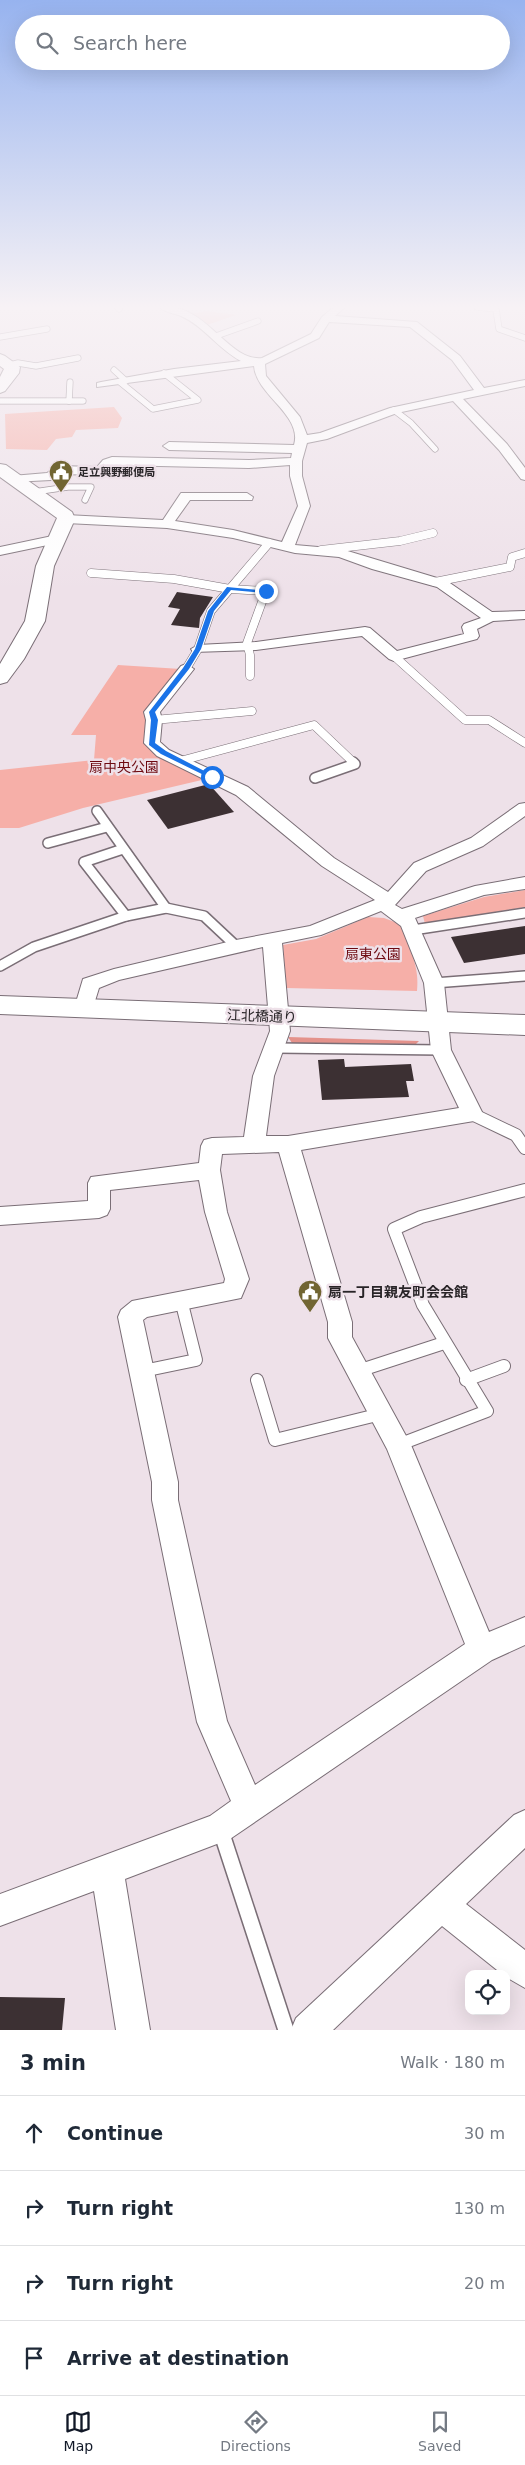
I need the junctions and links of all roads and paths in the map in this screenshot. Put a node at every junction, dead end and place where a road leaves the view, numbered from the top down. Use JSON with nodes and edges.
{"nodes":[{"id":1,"x":0,"y":402,"type":"edge"},
{"id":2,"x":18,"y":402,"type":"edge"},
{"id":3,"x":145,"y":402,"type":"edge"},
{"id":4,"x":189,"y":402,"type":"edge"},
{"id":5,"x":281,"y":402,"type":"edge"},
{"id":6,"x":433,"y":402,"type":"edge"},
{"id":7,"x":460,"y":402,"type":"edge"},
{"id":8,"x":394,"y":410,"type":"junction"},
{"id":9,"x":435,"y":449,"type":"dead end"},
{"id":10,"x":299,"y":450,"type":"junction"},
{"id":11,"x":178,"y":462,"type":"junction"},
{"id":12,"x":201,"y":463,"type":"junction"},
{"id":13,"x":8,"y":474,"type":"edge"},
{"id":14,"x":525,"y":476,"type":"edge"},
{"id":15,"x":34,"y":492,"type":"junction"},
{"id":16,"x":194,"y":496,"type":"junction"},
{"id":17,"x":246,"y":497,"type":"dead end"},
{"id":18,"x":85,"y":500,"type":"dead end"},
{"id":19,"x":66,"y":518,"type":"junction"},
{"id":20,"x":167,"y":524,"type":"junction"},
{"id":21,"x":433,"y":533,"type":"dead end"},
{"id":22,"x":57,"y":539,"type":"junction"},
{"id":23,"x":269,"y":543,"type":"junction"},
{"id":24,"x":287,"y":547,"type":"junction"},
{"id":25,"x":321,"y":550,"type":"junction"},
{"id":26,"x":0,"y":552,"type":"edge"},
{"id":27,"x":525,"y":553,"type":"edge"},
{"id":28,"x":92,"y":573,"type":"dead end"},
{"id":29,"x":435,"y":582,"type":"junction"},
{"id":30,"x":230,"y":589,"type":"junction"},
{"id":31,"x":525,"y":615,"type":"edge"},
{"id":32,"x":489,"y":617,"type":"junction"},
{"id":33,"x":248,"y":646,"type":"junction"},
{"id":34,"x":198,"y":649,"type":"junction"},
{"id":35,"x":394,"y":656,"type":"junction"},
{"id":36,"x":186,"y":669,"type":"joint"},
{"id":37,"x":250,"y":676,"type":"dead end"},
{"id":38,"x":0,"y":678,"type":"edge"},
{"id":39,"x":252,"y":711,"type":"dead end"},
{"id":40,"x":154,"y":720,"type":"junction"},
{"id":41,"x":524,"y":741,"type":"edge"},
{"id":42,"x":180,"y":761,"type":"junction"},
{"id":43,"x":315,"y":778,"type":"dead end"},
{"id":44,"x":525,"y":808,"type":"edge"},
{"id":45,"x":97,"y":811,"type":"dead end"},
{"id":46,"x":107,"y":827,"type":"junction"},
{"id":47,"x":48,"y":843,"type":"dead end"},
{"id":48,"x":124,"y":849,"type":"junction"},
{"id":49,"x":525,"y":883,"type":"edge"},
{"id":50,"x":384,"y":902,"type":"junction"},
{"id":51,"x":166,"y":908,"type":"junction"},
{"id":52,"x":525,"y":913,"type":"edge"},
{"id":53,"x":126,"y":916,"type":"junction"},
{"id":54,"x":401,"y":916,"type":"junction"},
{"id":55,"x":413,"y":930,"type":"junction"},
{"id":56,"x":272,"y":940,"type":"junction"},
{"id":57,"x":236,"y":946,"type":"junction"},
{"id":58,"x":0,"y":966,"type":"edge"},
{"id":59,"x":525,"y":976,"type":"edge"},
{"id":60,"x":434,"y":983,"type":"junction"},
{"id":61,"x":0,"y":1005,"type":"edge"},
{"id":62,"x":84,"y":1009,"type":"junction"},
{"id":63,"x":279,"y":1016,"type":"junction"},
{"id":64,"x":436,"y":1021,"type":"junction"},
{"id":65,"x":525,"y":1025,"type":"edge"},
{"id":66,"x":276,"y":1048,"type":"junction"},
{"id":67,"x":441,"y":1050,"type":"junction"},
{"id":68,"x":472,"y":1114,"type":"junction"},
{"id":69,"x":288,"y":1144,"type":"junction"},
{"id":70,"x":254,"y":1145,"type":"junction"},
{"id":71,"x":525,"y":1148,"type":"edge"},
{"id":72,"x":209,"y":1170,"type":"junction"},
{"id":73,"x":525,"y":1190,"type":"edge"},
{"id":74,"x":0,"y":1216,"type":"edge"},
{"id":75,"x":181,"y":1300,"type":"junction"},
{"id":76,"x":444,"y":1343,"type":"junction"},
{"id":77,"x":504,"y":1366,"type":"dead end"},
{"id":78,"x":143,"y":1371,"type":"junction"},
{"id":79,"x":358,"y":1371,"type":"junction"},
{"id":80,"x":257,"y":1380,"type":"dead end"},
{"id":81,"x":466,"y":1380,"type":"junction"},
{"id":82,"x":380,"y":1414,"type":"junction"},
{"id":83,"x":398,"y":1445,"type":"junction"},
{"id":84,"x":525,"y":1631,"type":"edge"},
{"id":85,"x":482,"y":1650,"type":"junction"},
{"id":86,"x":249,"y":1807,"type":"junction"},
{"id":87,"x":525,"y":1826,"type":"edge"},
{"id":88,"x":219,"y":1828,"type":"junction"},
{"id":89,"x":106,"y":1869,"type":"junction"},
{"id":90,"x":443,"y":1906,"type":"junction"},
{"id":91,"x":0,"y":1910,"type":"edge"},
{"id":92,"x":525,"y":1972,"type":"edge"},
{"id":93,"x":133,"y":2030,"type":"edge"},
{"id":94,"x":286,"y":2030,"type":"edge"},
{"id":95,"x":308,"y":2030,"type":"edge"}],
"edges":[{"from":1,"to":2,"type":"lane"},
{"from":3,"to":4,"type":"lane"},
{"from":5,"to":10,"type":"street"},
{"from":6,"to":8,"type":"street"},
{"from":7,"to":14,"type":"street"},
{"from":8,"to":9,"type":"lane"},
{"from":8,"to":10,"type":"street"},
{"from":10,"to":11,"type":"street"},
{"from":10,"to":12,"type":"street"},
{"from":10,"to":24,"type":"street"},
{"from":11,"to":12,"type":"street"},
{"from":11,"to":13,"type":"street"},
{"from":12,"to":16,"type":"street"},
{"from":13,"to":15,"type":"street"},
{"from":15,"to":18,"type":"lane"},
{"from":15,"to":19,"type":"street"},
{"from":16,"to":17,"type":"street"},
{"from":16,"to":20,"type":"street"},
{"from":19,"to":20,"type":"street"},
{"from":19,"to":22,"type":"street"},
{"from":20,"to":23,"type":"street"},
{"from":21,"to":25,"type":"lane"},
{"from":22,"to":26,"type":"street"},
{"from":22,"to":38,"type":"street"},
{"from":23,"to":24,"type":"street"},
{"from":23,"to":30,"type":"lane"},
{"from":24,"to":25,"type":"street"},
{"from":25,"to":29,"type":"street"},
{"from":27,"to":29,"type":"lane"},
{"from":28,"to":30,"type":"lane"},
{"from":29,"to":32,"type":"street"},
{"from":30,"to":33,"type":"lane"},
{"from":30,"to":34,"type":"lane"},
{"from":31,"to":32,"type":"street"},
{"from":32,"to":35,"type":"street"},
{"from":33,"to":34,"type":"street"},
{"from":33,"to":35,"type":"street"},
{"from":33,"to":37,"type":"lane"},
{"from":34,"to":36,"type":"lane"},
{"from":35,"to":41,"type":"lane"},
{"from":36,"to":40,"type":"street"},
{"from":39,"to":40,"type":"lane"},
{"from":40,"to":42,"type":"street"},
{"from":42,"to":43,"type":"lane"},
{"from":42,"to":50,"type":"street"},
{"from":44,"to":50,"type":"street"},
{"from":45,"to":46,"type":"lane"},
{"from":46,"to":47,"type":"lane"},
{"from":46,"to":48,"type":"lane"},
{"from":48,"to":51,"type":"lane"},
{"from":48,"to":53,"type":"lane"},
{"from":49,"to":54,"type":"street"},
{"from":50,"to":54,"type":"street"},
{"from":50,"to":56,"type":"street"},
{"from":51,"to":53,"type":"lane"},
{"from":51,"to":57,"type":"lane"},
{"from":52,"to":55,"type":"lane"},
{"from":53,"to":58,"type":"lane"},
{"from":54,"to":55,"type":"street"},
{"from":55,"to":60,"type":"street"},
{"from":56,"to":57,"type":"street"},
{"from":56,"to":63,"type":"street"},
{"from":57,"to":62,"type":"street"},
{"from":59,"to":60,"type":"lane"},
{"from":60,"to":64,"type":"street"},
{"from":61,"to":62,"type":"street","name":"江北橋通り"},
{"from":62,"to":63,"type":"street","name":"江北橋通り"},
{"from":63,"to":64,"type":"street","name":"江北橋通り"},
{"from":63,"to":66,"type":"street"},
{"from":64,"to":65,"type":"street","name":"江北橋通り"},
{"from":64,"to":67,"type":"street"},
{"from":66,"to":67,"type":"lane"},
{"from":66,"to":70,"type":"street"},
{"from":67,"to":68,"type":"street"},
{"from":68,"to":69,"type":"street"},
{"from":68,"to":71,"type":"lane"},
{"from":69,"to":70,"type":"street"},
{"from":69,"to":79,"type":"street"},
{"from":70,"to":72,"type":"street"},
{"from":72,"to":74,"type":"street"},
{"from":72,"to":75,"type":"street"},
{"from":73,"to":76,"type":"lane"},
{"from":75,"to":78,"type":"street"},
{"from":75,"to":78,"type":"lane"},
{"from":76,"to":79,"type":"lane"},
{"from":76,"to":81,"type":"lane"},
{"from":77,"to":81,"type":"lane"},
{"from":78,"to":86,"type":"street"},
{"from":79,"to":82,"type":"street"},
{"from":80,"to":82,"type":"lane"},
{"from":81,"to":83,"type":"lane"},
{"from":82,"to":83,"type":"street"},
{"from":83,"to":85,"type":"street"},
{"from":84,"to":85,"type":"street"},
{"from":85,"to":86,"type":"street"},
{"from":86,"to":88,"type":"street"},
{"from":87,"to":90,"type":"street"},
{"from":88,"to":89,"type":"street"},
{"from":88,"to":94,"type":"lane"},
{"from":89,"to":91,"type":"street"},
{"from":89,"to":93,"type":"street"},
{"from":90,"to":92,"type":"street"},
{"from":90,"to":95,"type":"street"}]}
